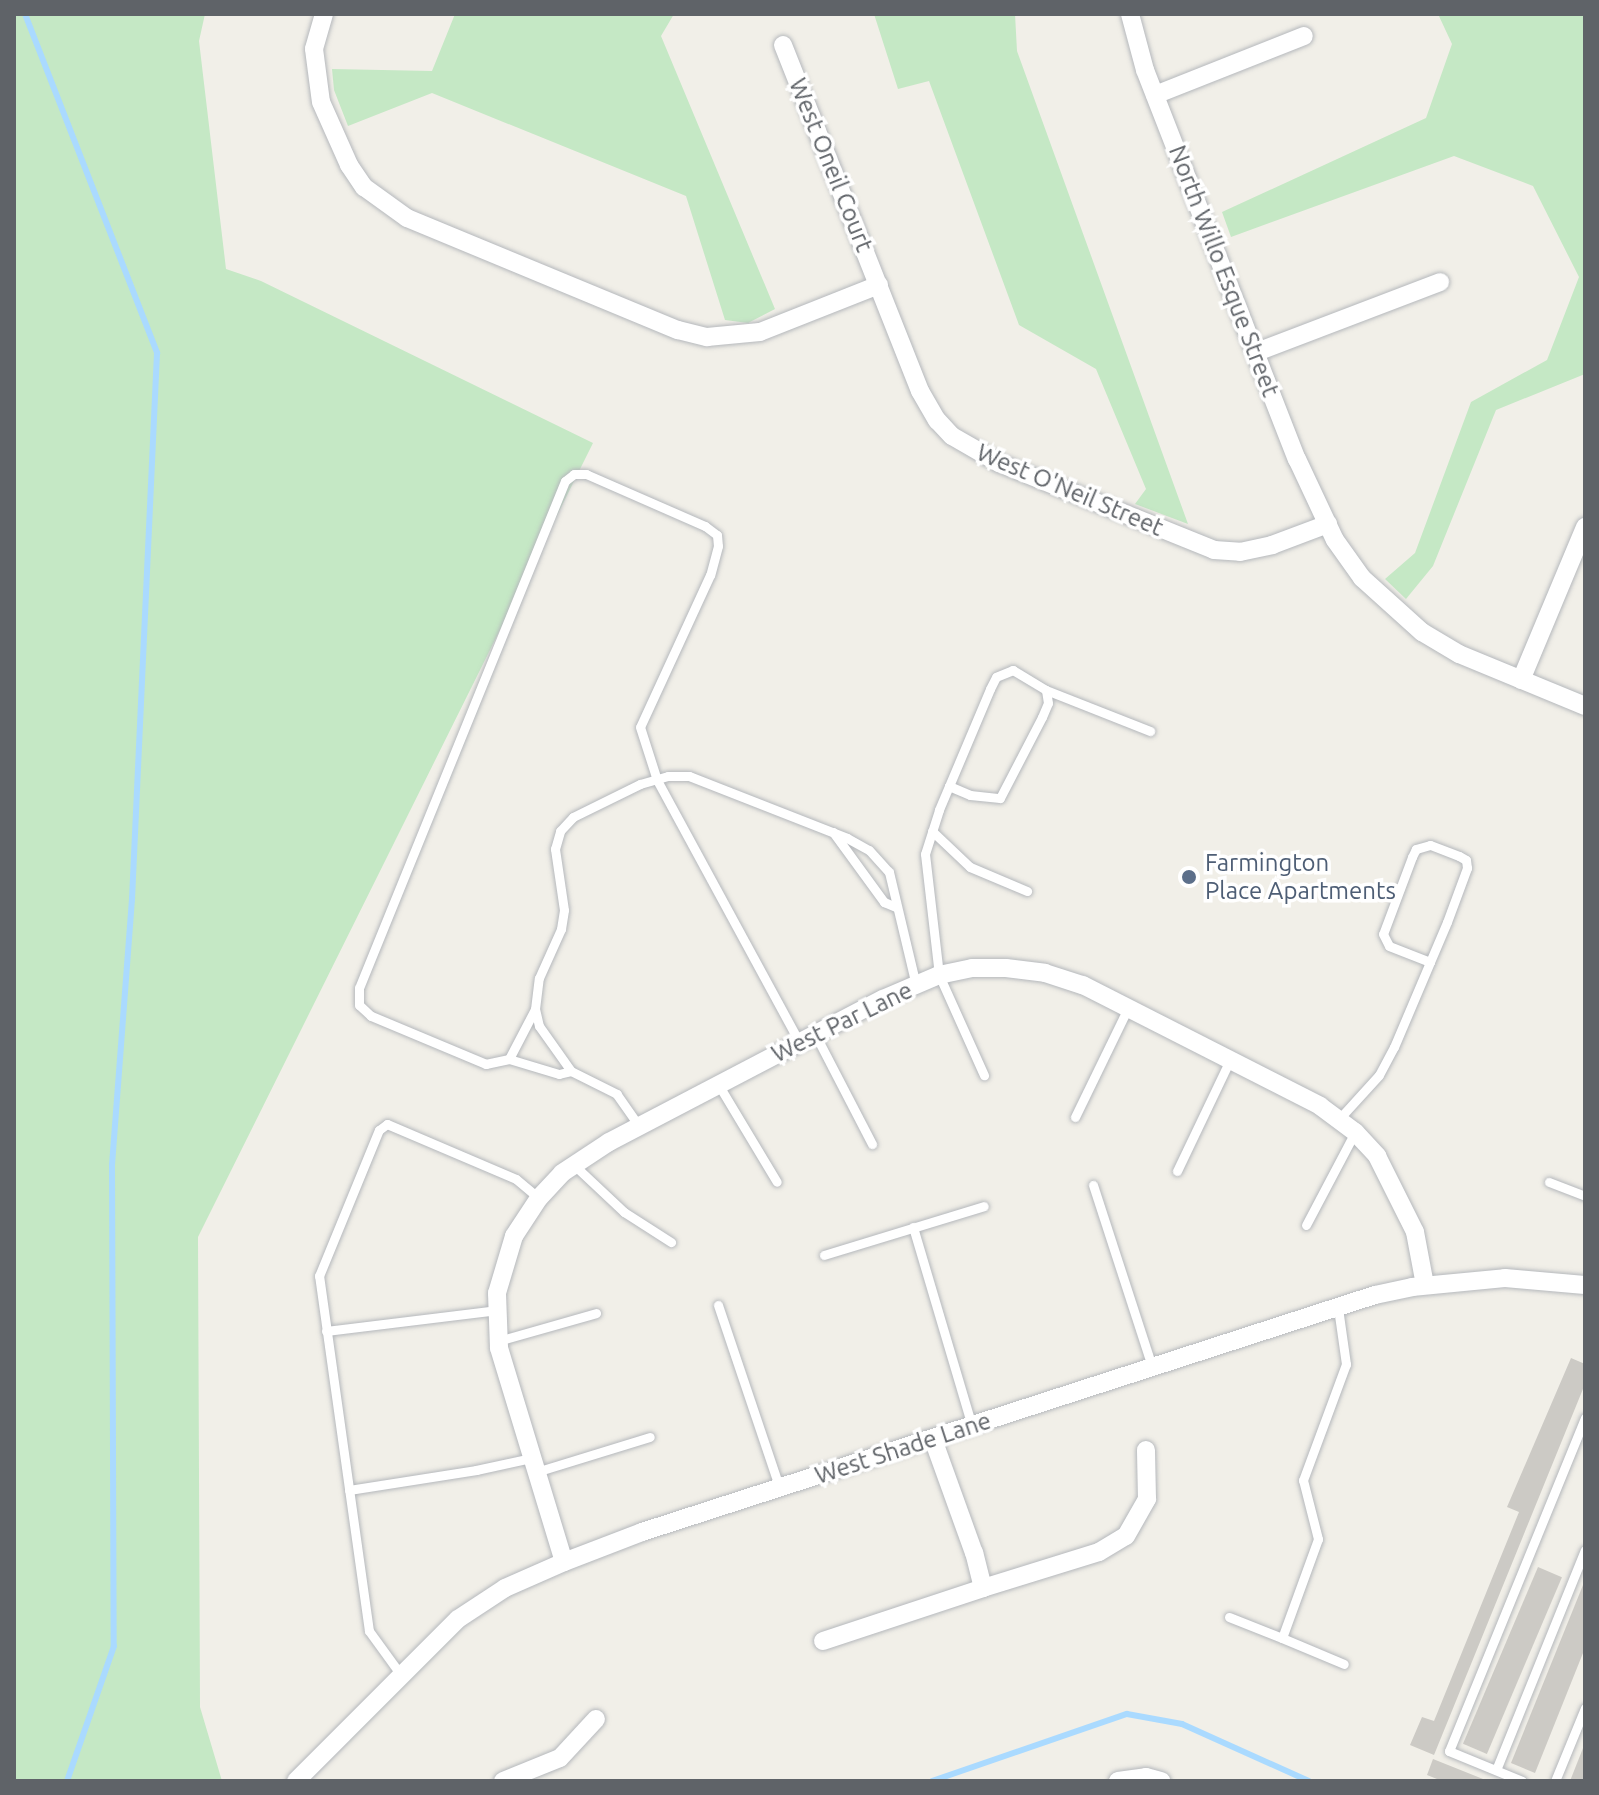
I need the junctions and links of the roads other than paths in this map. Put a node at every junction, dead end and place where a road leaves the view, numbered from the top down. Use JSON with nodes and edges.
{"nodes":[{"id":1,"x":1130,"y":14,"type":"edge"},
{"id":2,"x":322,"y":19,"type":"edge"},
{"id":3,"x":1304,"y":36,"type":"dead end"},
{"id":4,"x":783,"y":45,"type":"dead end"},
{"id":5,"x":1155,"y":95,"type":"junction"},
{"id":6,"x":1440,"y":282,"type":"dead end"},
{"id":7,"x":879,"y":285,"type":"junction"},
{"id":8,"x":1257,"y":352,"type":"junction"},
{"id":9,"x":1328,"y":524,"type":"junction"},
{"id":10,"x":1585,"y":527,"type":"edge"},
{"id":11,"x":1521,"y":680,"type":"junction"},
{"id":12,"x":1046,"y":690,"type":"junction"},
{"id":13,"x":1585,"y":706,"type":"edge"},
{"id":14,"x":1150,"y":731,"type":"dead end"},
{"id":15,"x":657,"y":780,"type":"junction"},
{"id":16,"x":949,"y":786,"type":"junction"},
{"id":17,"x":932,"y":831,"type":"junction"},
{"id":18,"x":833,"y":832,"type":"junction"},
{"id":19,"x":1027,"y":891,"type":"dead end"},
{"id":20,"x":896,"y":907,"type":"junction"},
{"id":21,"x":1430,"y":962,"type":"junction"},
{"id":22,"x":939,"y":975,"type":"junction"},
{"id":23,"x":916,"y":985,"type":"junction"},
{"id":24,"x":1128,"y":1008,"type":"junction"},
{"id":25,"x":535,"y":1009,"type":"junction"},
{"id":26,"x":807,"y":1038,"type":"junction"},
{"id":27,"x":509,"y":1059,"type":"junction"},
{"id":28,"x":1230,"y":1060,"type":"junction"},
{"id":29,"x":571,"y":1071,"type":"junction"},
{"id":30,"x":984,"y":1075,"type":"dead end"},
{"id":31,"x":718,"y":1084,"type":"junction"},
{"id":32,"x":1075,"y":1117,"type":"dead end"},
{"id":33,"x":1339,"y":1119,"type":"junction"},
{"id":34,"x":639,"y":1126,"type":"junction"},
{"id":35,"x":1355,"y":1132,"type":"junction"},
{"id":36,"x":872,"y":1144,"type":"dead end"},
{"id":37,"x":574,"y":1165,"type":"junction"},
{"id":38,"x":1177,"y":1171,"type":"dead end"},
{"id":39,"x":777,"y":1182,"type":"dead end"},
{"id":40,"x":1549,"y":1182,"type":"dead end"},
{"id":41,"x":1093,"y":1185,"type":"dead end"},
{"id":42,"x":1585,"y":1196,"type":"edge"},
{"id":43,"x":539,"y":1198,"type":"junction"},
{"id":44,"x":984,"y":1206,"type":"dead end"},
{"id":45,"x":1306,"y":1225,"type":"dead end"},
{"id":46,"x":913,"y":1227,"type":"junction"},
{"id":47,"x":671,"y":1242,"type":"dead end"},
{"id":48,"x":824,"y":1255,"type":"dead end"},
{"id":49,"x":1425,"y":1285,"type":"junction"},
{"id":50,"x":1585,"y":1285,"type":"edge"},
{"id":51,"x":718,"y":1305,"type":"dead end"},
{"id":52,"x":1338,"y":1308,"type":"junction"},
{"id":53,"x":496,"y":1310,"type":"junction"},
{"id":54,"x":596,"y":1313,"type":"dead end"},
{"id":55,"x":326,"y":1331,"type":"junction"},
{"id":56,"x":498,"y":1341,"type":"junction"},
{"id":57,"x":1152,"y":1367,"type":"junction"},
{"id":58,"x":1585,"y":1418,"type":"edge"},
{"id":59,"x":972,"y":1426,"type":"junction"},
{"id":60,"x":650,"y":1437,"type":"dead end"},
{"id":61,"x":933,"y":1439,"type":"junction"},
{"id":62,"x":1146,"y":1450,"type":"dead end"},
{"id":63,"x":534,"y":1465,"type":"junction"},
{"id":64,"x":780,"y":1489,"type":"junction"},
{"id":65,"x":349,"y":1490,"type":"junction"},
{"id":66,"x":1585,"y":1550,"type":"edge"},
{"id":67,"x":564,"y":1562,"type":"junction"},
{"id":68,"x":983,"y":1588,"type":"junction"},
{"id":69,"x":1229,"y":1617,"type":"dead end"},
{"id":70,"x":1282,"y":1638,"type":"junction"},
{"id":71,"x":823,"y":1641,"type":"dead end"},
{"id":72,"x":1344,"y":1664,"type":"dead end"},
{"id":73,"x":401,"y":1675,"type":"junction"},
{"id":74,"x":1585,"y":1708,"type":"edge"},
{"id":75,"x":596,"y":1719,"type":"dead end"},
{"id":76,"x":1496,"y":1770,"type":"junction"},
{"id":77,"x":296,"y":1781,"type":"edge"},
{"id":78,"x":503,"y":1781,"type":"edge"},
{"id":79,"x":1118,"y":1781,"type":"edge"},
{"id":80,"x":1161,"y":1781,"type":"edge"},
{"id":81,"x":1522,"y":1781,"type":"edge"},
{"id":82,"x":1555,"y":1781,"type":"edge"}],
"edges":[{"from":1,"to":5,"type":"street","name":"North Willo Esque Street"},
{"from":2,"to":7,"type":"street"},
{"from":3,"to":5,"type":"street"},
{"from":4,"to":7,"type":"street","name":"West Oneil Court"},
{"from":5,"to":8,"type":"street","name":"North Willo Esque Street"},
{"from":6,"to":8,"type":"street"},
{"from":7,"to":9,"type":"street","name":"West O'Neil Street"},
{"from":8,"to":9,"type":"street","name":"North Willo Esque Street"},
{"from":9,"to":11,"type":"street"},
{"from":10,"to":11,"type":"street"},
{"from":11,"to":13,"type":"street"},
{"from":12,"to":14,"type":"lane"},
{"from":12,"to":16,"type":"lane"},
{"from":12,"to":16,"type":"lane"},
{"from":15,"to":18,"type":"lane"},
{"from":15,"to":25,"type":"lane"},
{"from":15,"to":26,"type":"lane"},
{"from":15,"to":27,"type":"lane"},
{"from":16,"to":17,"type":"lane"},
{"from":17,"to":19,"type":"lane"},
{"from":17,"to":22,"type":"lane"},
{"from":18,"to":20,"type":"lane"},
{"from":18,"to":20,"type":"lane"},
{"from":20,"to":23,"type":"lane"},
{"from":21,"to":21,"type":"lane"},
{"from":21,"to":33,"type":"lane"},
{"from":22,"to":23,"type":"street","name":"West Par Lane"},
{"from":22,"to":24,"type":"street","name":"West Par Lane"},
{"from":22,"to":30,"type":"lane"},
{"from":23,"to":26,"type":"street","name":"West Par Lane"},
{"from":24,"to":28,"type":"street","name":"West Par Lane"},
{"from":24,"to":32,"type":"lane"},
{"from":25,"to":27,"type":"lane"},
{"from":25,"to":29,"type":"lane"},
{"from":26,"to":31,"type":"street","name":"West Par Lane"},
{"from":26,"to":36,"type":"lane"},
{"from":27,"to":29,"type":"lane"},
{"from":28,"to":33,"type":"street","name":"West Par Lane"},
{"from":28,"to":38,"type":"lane"},
{"from":29,"to":34,"type":"lane"},
{"from":31,"to":34,"type":"street","name":"West Par Lane"},
{"from":31,"to":39,"type":"lane"},
{"from":33,"to":35,"type":"street","name":"West Par Lane"},
{"from":34,"to":37,"type":"street","name":"West Par Lane"},
{"from":35,"to":45,"type":"lane"},
{"from":35,"to":49,"type":"street","name":"West Par Lane"},
{"from":37,"to":43,"type":"street","name":"West Par Lane"},
{"from":37,"to":47,"type":"lane"},
{"from":40,"to":42,"type":"lane"},
{"from":41,"to":57,"type":"lane"},
{"from":43,"to":53,"type":"street","name":"West Par Lane"},
{"from":43,"to":55,"type":"lane"},
{"from":44,"to":46,"type":"lane"},
{"from":46,"to":48,"type":"lane"},
{"from":46,"to":59,"type":"lane"},
{"from":49,"to":50,"type":"street","name":"West Shade Lane"},
{"from":49,"to":52,"type":"street","name":"West Shade Lane"},
{"from":51,"to":64,"type":"lane"},
{"from":52,"to":57,"type":"street","name":"West Shade Lane"},
{"from":52,"to":70,"type":"lane"},
{"from":53,"to":55,"type":"lane"},
{"from":53,"to":56,"type":"street","name":"West Par Lane"},
{"from":54,"to":56,"type":"lane"},
{"from":55,"to":65,"type":"lane"},
{"from":56,"to":63,"type":"street","name":"West Par Lane"},
{"from":57,"to":59,"type":"street","name":"West Shade Lane"},
{"from":58,"to":76,"type":"lane"},
{"from":59,"to":61,"type":"street","name":"West Shade Lane"},
{"from":60,"to":63,"type":"lane"},
{"from":61,"to":64,"type":"street","name":"West Shade Lane"},
{"from":61,"to":68,"type":"street"},
{"from":62,"to":68,"type":"street"},
{"from":63,"to":65,"type":"lane"},
{"from":63,"to":67,"type":"street","name":"West Par Lane"},
{"from":64,"to":67,"type":"street","name":"West Shade Lane"},
{"from":65,"to":73,"type":"lane"},
{"from":66,"to":76,"type":"lane"},
{"from":67,"to":73,"type":"street","name":"West Shade Lane"},
{"from":68,"to":71,"type":"street"},
{"from":69,"to":70,"type":"lane"},
{"from":70,"to":72,"type":"lane"},
{"from":73,"to":77,"type":"street","name":"West Shade Lane"},
{"from":74,"to":82,"type":"lane"},
{"from":75,"to":78,"type":"street"},
{"from":76,"to":81,"type":"lane"},
{"from":79,"to":80,"type":"street"}]}
